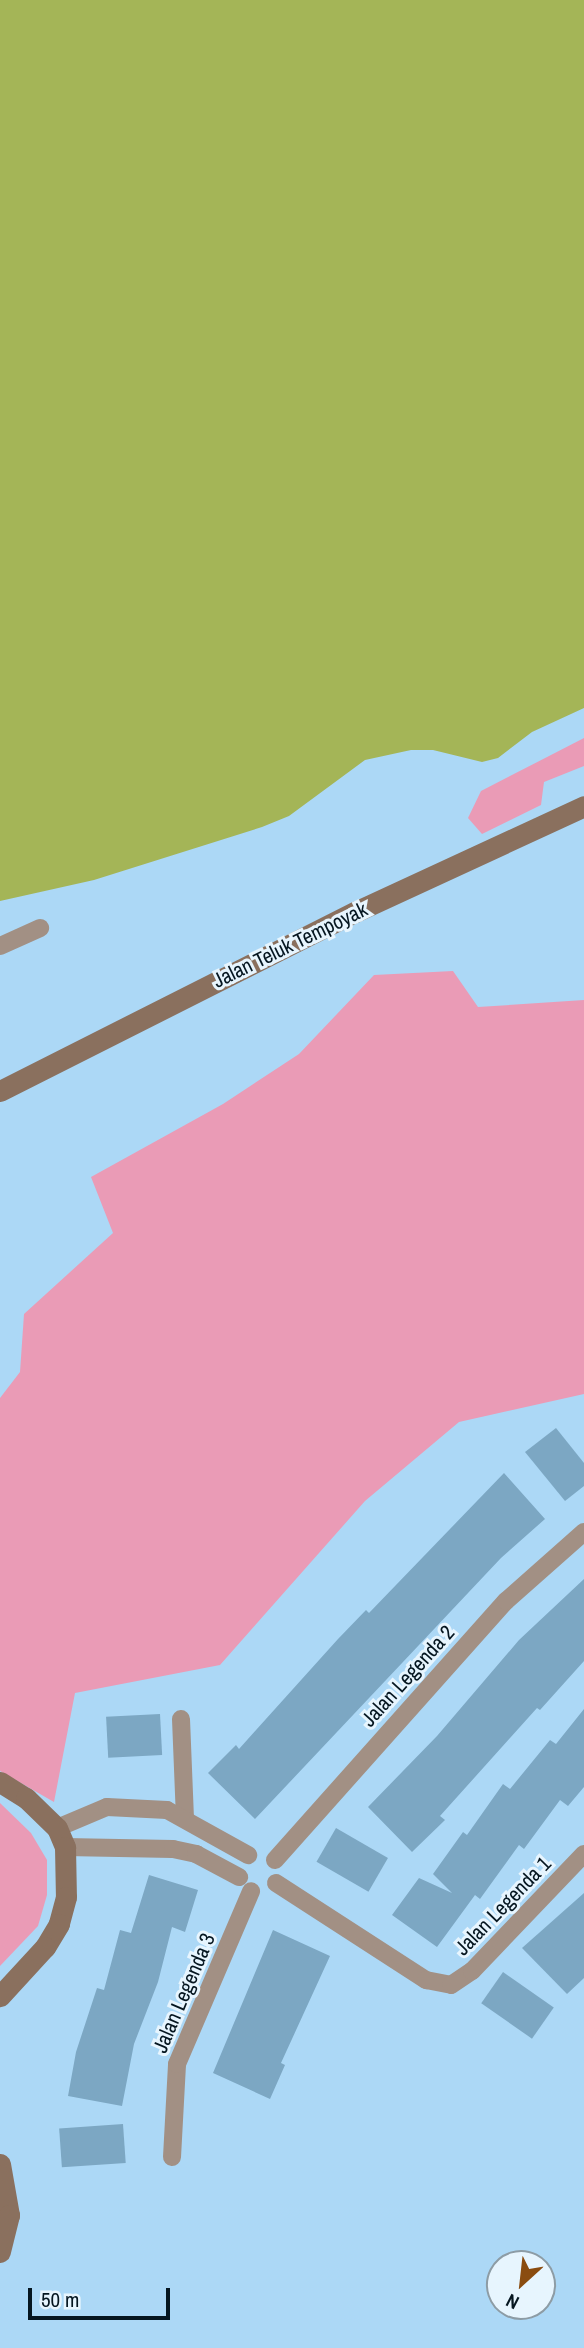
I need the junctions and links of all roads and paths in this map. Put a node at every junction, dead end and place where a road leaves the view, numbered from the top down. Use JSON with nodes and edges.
{"nodes":[{"id":1,"x":584,"y":806,"type":"edge"},
{"id":2,"x":40,"y":928,"type":"dead end"},
{"id":3,"x":0,"y":946,"type":"edge"},
{"id":4,"x":0,"y":1091,"type":"edge"},
{"id":5,"x":584,"y":1532,"type":"edge"},
{"id":6,"x":181,"y":1719,"type":"dead end"},
{"id":7,"x":0,"y":1782,"type":"edge"},
{"id":8,"x":185,"y":1818,"type":"junction"},
{"id":9,"x":61,"y":1837,"type":"junction"},
{"id":10,"x":584,"y":1854,"type":"edge"},
{"id":11,"x":248,"y":1855,"type":"junction"},
{"id":12,"x":275,"y":1860,"type":"junction"},
{"id":13,"x":245,"y":1884,"type":"junction"},
{"id":14,"x":276,"y":1884,"type":"junction"},
{"id":15,"x":0,"y":1997,"type":"edge"},
{"id":16,"x":172,"y":2157,"type":"dead end"},
{"id":17,"x":0,"y":2164,"type":"edge"},
{"id":18,"x":0,"y":2252,"type":"edge"}],
"edges":[{"from":1,"to":4,"type":"street","name":"Jalan Teluk Tempoyak"},
{"from":2,"to":3,"type":"street"},
{"from":5,"to":12,"type":"street","name":"Jalan Legenda 2"},
{"from":6,"to":8,"type":"street"},
{"from":7,"to":9,"type":"street"},
{"from":8,"to":9,"type":"street"},
{"from":8,"to":11,"type":"street"},
{"from":9,"to":13,"type":"street"},
{"from":9,"to":15,"type":"street"},
{"from":10,"to":14,"type":"street","name":"Jalan Legenda 1"},
{"from":11,"to":12,"type":"street"},
{"from":11,"to":13,"type":"street"},
{"from":12,"to":14,"type":"street"},
{"from":13,"to":14,"type":"street"},
{"from":13,"to":16,"type":"street","name":"Jalan Legenda 3"},
{"from":17,"to":18,"type":"street"}]}
